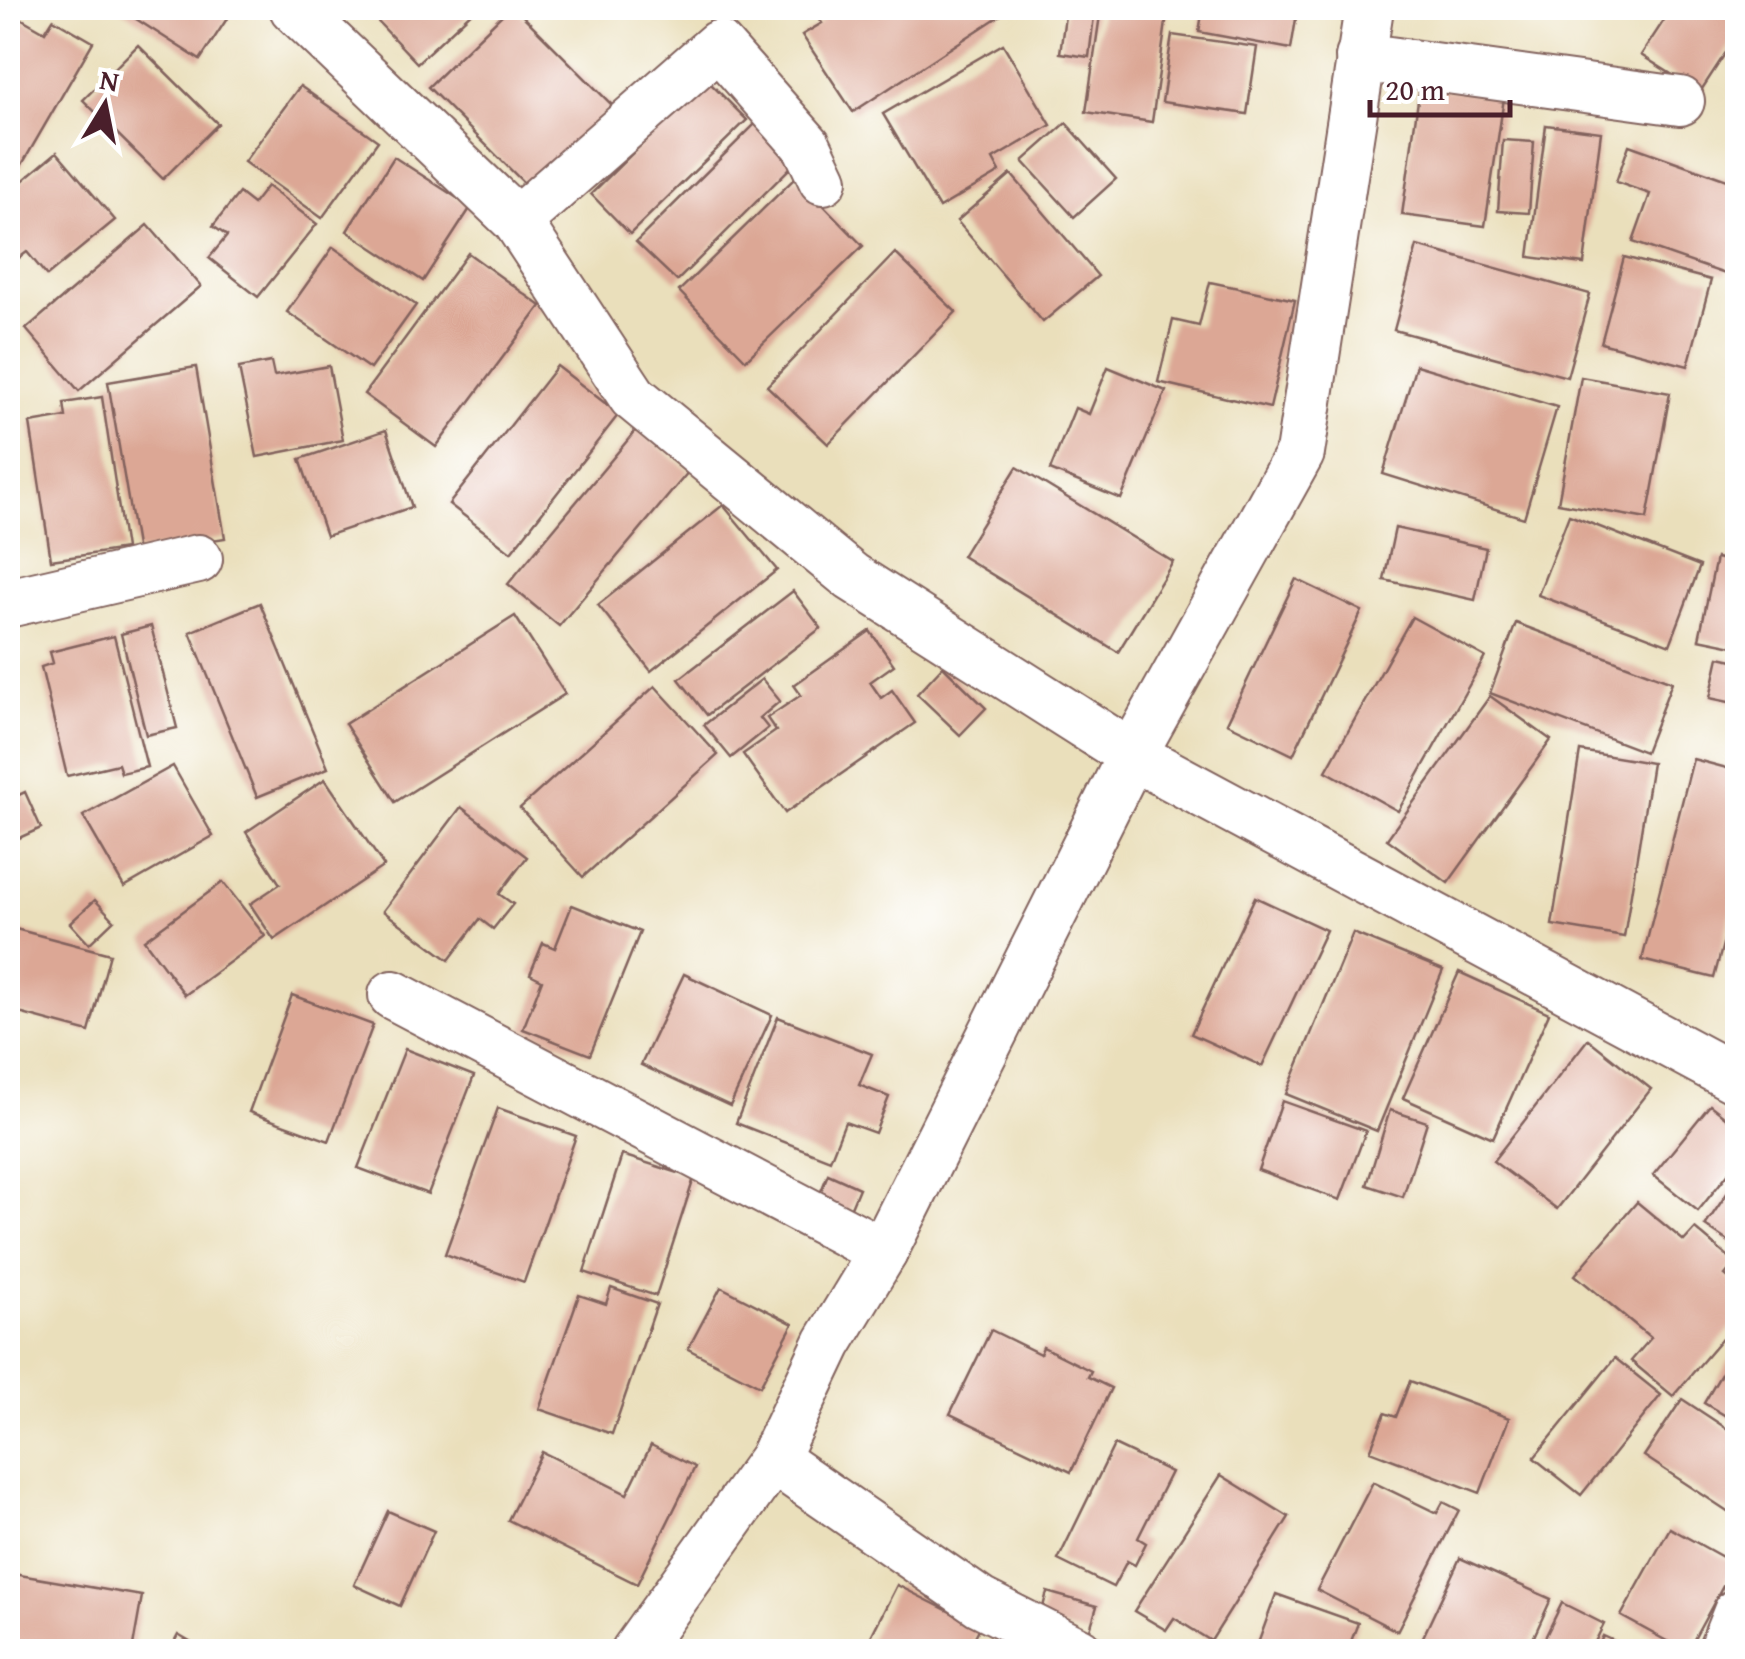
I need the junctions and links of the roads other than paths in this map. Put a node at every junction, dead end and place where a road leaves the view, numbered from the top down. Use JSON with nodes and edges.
{"nodes":[{"id":1,"x":294,"y":8,"type":"edge"},
{"id":2,"x":1369,"y":8,"type":"edge"},
{"id":3,"x":1360,"y":57,"type":"junction"},
{"id":4,"x":1680,"y":102,"type":"dead end"},
{"id":5,"x":823,"y":180,"type":"dead end"},
{"id":6,"x":517,"y":220,"type":"junction"},
{"id":7,"x":198,"y":559,"type":"dead end"},
{"id":8,"x":8,"y":603,"type":"edge"},
{"id":9,"x":1132,"y":755,"type":"junction"},
{"id":10,"x":393,"y":995,"type":"dead end"},
{"id":11,"x":1738,"y":1080,"type":"edge"},
{"id":12,"x":883,"y":1252,"type":"junction"},
{"id":13,"x":773,"y":1459,"type":"junction"},
{"id":14,"x":1738,"y":1612,"type":"edge"},
{"id":15,"x":635,"y":1652,"type":"edge"},
{"id":16,"x":1079,"y":1652,"type":"edge"},
{"id":17,"x":1722,"y":1652,"type":"edge"}],
"edges":[{"from":1,"to":6,"type":"street"},
{"from":2,"to":3,"type":"street"},
{"from":3,"to":4,"type":"street"},
{"from":3,"to":9,"type":"street"},
{"from":5,"to":6,"type":"street"},
{"from":6,"to":9,"type":"street"},
{"from":7,"to":8,"type":"street"},
{"from":9,"to":11,"type":"street"},
{"from":9,"to":12,"type":"street"},
{"from":10,"to":12,"type":"street"},
{"from":12,"to":13,"type":"street"},
{"from":13,"to":15,"type":"street"},
{"from":13,"to":16,"type":"street"},
{"from":14,"to":17,"type":"street"}]}
